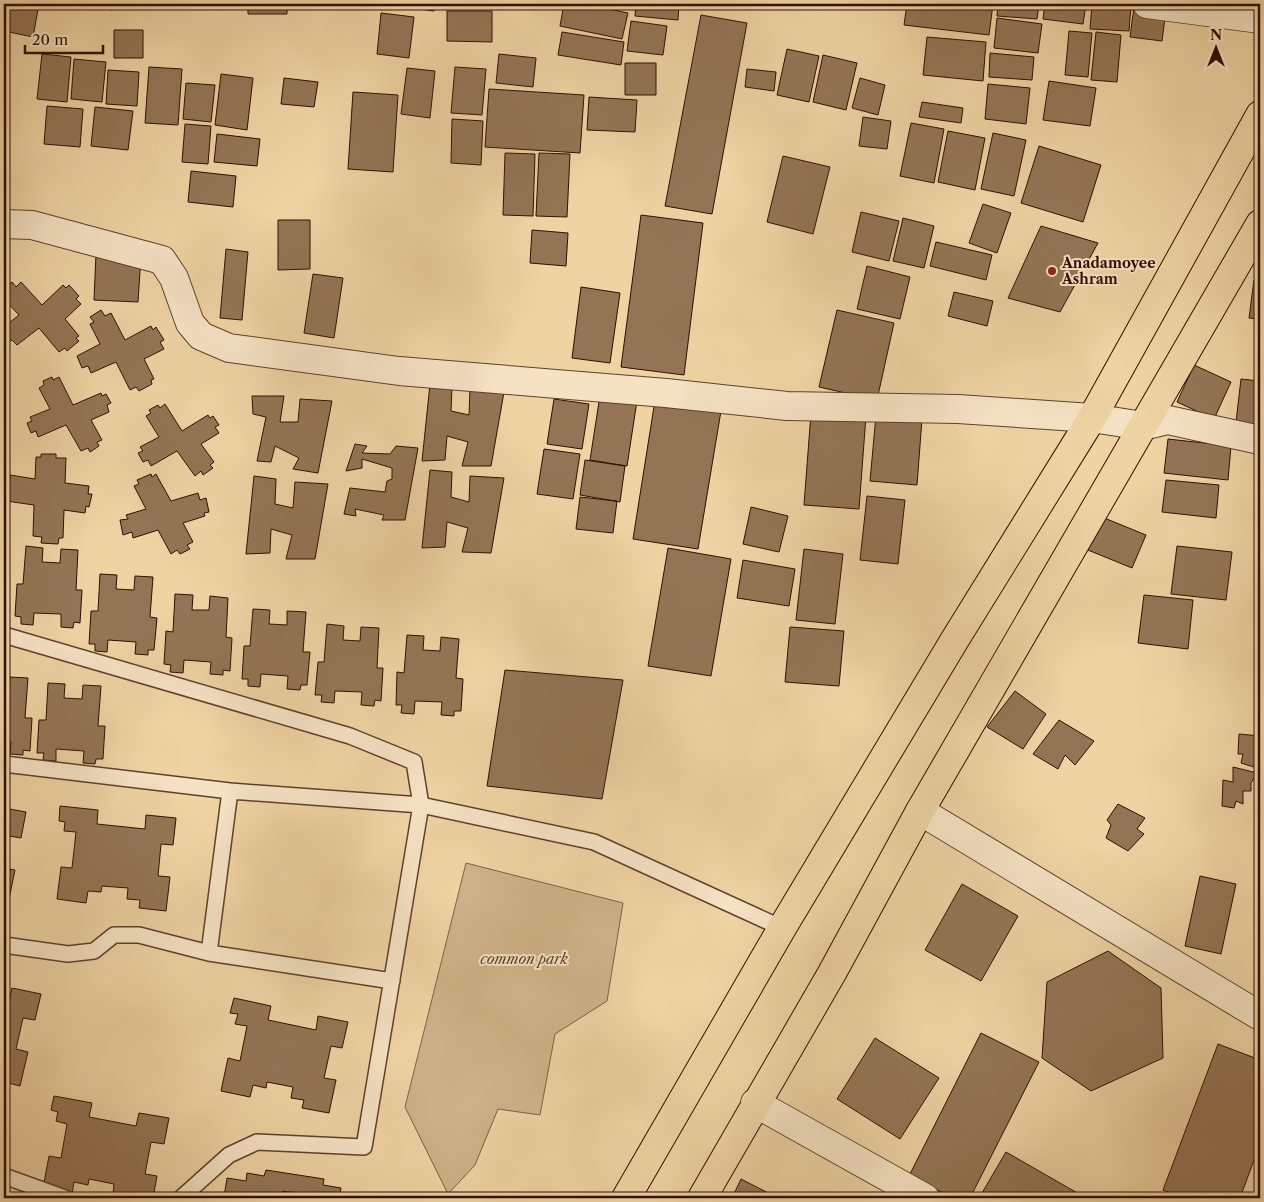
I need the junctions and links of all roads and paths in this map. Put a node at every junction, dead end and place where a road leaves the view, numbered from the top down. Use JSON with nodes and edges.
{"nodes":[{"id":1,"x":1148,"y":4,"type":"edge"},
{"id":2,"x":1226,"y":10,"type":"edge"},
{"id":3,"x":1260,"y":20,"type":"edge"},
{"id":4,"x":1260,"y":115,"type":"edge"},
{"id":5,"x":4,"y":224,"type":"edge"},
{"id":6,"x":1260,"y":224,"type":"edge"},
{"id":7,"x":1092,"y":418,"type":"junction"},
{"id":8,"x":1143,"y":426,"type":"junction"},
{"id":9,"x":1260,"y":440,"type":"edge"},
{"id":10,"x":4,"y":635,"type":"edge"},
{"id":11,"x":4,"y":764,"type":"edge"},
{"id":12,"x":230,"y":791,"type":"junction"},
{"id":13,"x":421,"y":805,"type":"junction"},
{"id":14,"x":920,"y":811,"type":"junction"},
{"id":15,"x":782,"y":928,"type":"junction"},
{"id":16,"x":4,"y":945,"type":"edge"},
{"id":17,"x":209,"y":953,"type":"junction"},
{"id":18,"x":392,"y":981,"type":"junction"},
{"id":19,"x":1260,"y":1016,"type":"edge"},
{"id":20,"x":755,"y":1103,"type":"junction"},
{"id":21,"x":4,"y":1176,"type":"edge"},
{"id":22,"x":65,"y":1198,"type":"edge"},
{"id":23,"x":180,"y":1198,"type":"edge"},
{"id":24,"x":626,"y":1198,"type":"edge"},
{"id":25,"x":702,"y":1198,"type":"edge"},
{"id":26,"x":925,"y":1198,"type":"edge"}],
"edges":[{"from":1,"to":2,"type":"street"},
{"from":2,"to":3,"type":"street"},
{"from":4,"to":7,"type":"main road"},
{"from":5,"to":7,"type":"street"},
{"from":6,"to":8,"type":"main road"},
{"from":7,"to":8,"type":"street"},
{"from":7,"to":15,"type":"main road"},
{"from":8,"to":9,"type":"street"},
{"from":8,"to":14,"type":"main road"},
{"from":10,"to":13,"type":"lane"},
{"from":11,"to":12,"type":"lane"},
{"from":12,"to":13,"type":"lane"},
{"from":12,"to":17,"type":"lane"},
{"from":13,"to":15,"type":"lane"},
{"from":13,"to":18,"type":"lane"},
{"from":14,"to":19,"type":"street"},
{"from":14,"to":20,"type":"main road"},
{"from":15,"to":24,"type":"main road"},
{"from":16,"to":17,"type":"lane"},
{"from":17,"to":18,"type":"lane"},
{"from":18,"to":23,"type":"lane"},
{"from":20,"to":25,"type":"main road"},
{"from":20,"to":26,"type":"street"},
{"from":21,"to":22,"type":"lane"}]}
